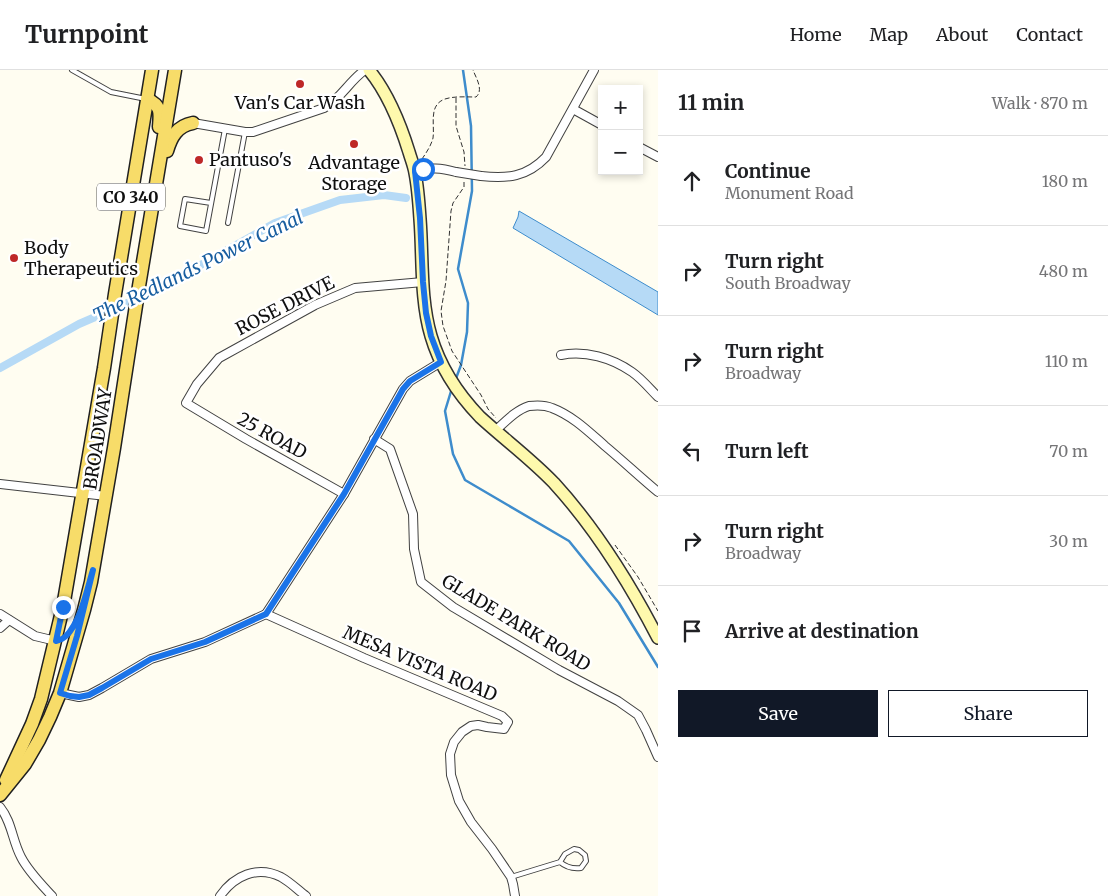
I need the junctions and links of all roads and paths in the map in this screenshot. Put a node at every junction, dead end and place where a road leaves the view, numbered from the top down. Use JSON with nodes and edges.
{"nodes":[{"id":1,"x":72,"y":70,"type":"edge"},
{"id":2,"x":152,"y":70,"type":"edge"},
{"id":3,"x":367,"y":70,"type":"edge"},
{"id":4,"x":473,"y":70,"type":"edge"},
{"id":5,"x":594,"y":70,"type":"edge"},
{"id":6,"x":175,"y":73,"type":"edge"},
{"id":7,"x":456,"y":98,"type":"junction"},
{"id":8,"x":148,"y":99,"type":"junction"},
{"id":9,"x":573,"y":109,"type":"junction"},
{"id":10,"x":193,"y":123,"type":"junction"},
{"id":11,"x":598,"y":123,"type":"edge"},
{"id":12,"x":226,"y":130,"type":"junction"},
{"id":13,"x":245,"y":132,"type":"junction"},
{"id":14,"x":643,"y":149,"type":"edge"},
{"id":15,"x":424,"y":157,"type":"dead end"},
{"id":16,"x":658,"y":158,"type":"edge"},
{"id":17,"x":415,"y":171,"type":"junction"},
{"id":18,"x":465,"y":172,"type":"dead end"},
{"id":19,"x":464,"y":179,"type":"dead end"},
{"id":20,"x":154,"y":199,"type":"junction"},
{"id":21,"x":211,"y":203,"type":"junction"},
{"id":22,"x":228,"y":223,"type":"dead end"},
{"id":23,"x":423,"y":282,"type":"junction"},
{"id":24,"x":561,"y":355,"type":"dead end"},
{"id":25,"x":441,"y":362,"type":"junction"},
{"id":26,"x":658,"y":397,"type":"edge"},
{"id":27,"x":186,"y":403,"type":"joint"},
{"id":28,"x":496,"y":418,"type":"dead end"},
{"id":29,"x":495,"y":431,"type":"junction"},
{"id":30,"x":374,"y":439,"type":"junction"},
{"id":31,"x":0,"y":484,"type":"edge"},
{"id":32,"x":658,"y":492,"type":"edge"},
{"id":33,"x":83,"y":493,"type":"junction"},
{"id":34,"x":344,"y":494,"type":"junction"},
{"id":35,"x":106,"y":496,"type":"junction"},
{"id":36,"x":93,"y":570,"type":"junction"},
{"id":37,"x":0,"y":614,"type":"edge"},
{"id":38,"x":266,"y":614,"type":"junction"},
{"id":39,"x":9,"y":620,"type":"junction"},
{"id":40,"x":0,"y":628,"type":"edge"},
{"id":41,"x":658,"y":638,"type":"edge"},
{"id":42,"x":56,"y":641,"type":"junction"},
{"id":43,"x":60,"y":693,"type":"junction"},
{"id":44,"x":658,"y":757,"type":"edge"},
{"id":45,"x":0,"y":793,"type":"edge"},
{"id":46,"x":0,"y":807,"type":"edge"},
{"id":47,"x":560,"y":862,"type":"junction"},
{"id":48,"x":511,"y":877,"type":"junction"},
{"id":49,"x":52,"y":896,"type":"edge"},
{"id":50,"x":220,"y":896,"type":"edge"},
{"id":51,"x":306,"y":896,"type":"edge"},
{"id":52,"x":515,"y":896,"type":"edge"}],
"edges":[{"from":1,"to":8,"type":"lane"},
{"from":2,"to":8,"type":"main road","name":"BROADWAY","number":"CO 340"},
{"from":3,"to":13,"type":"street"},
{"from":3,"to":17,"type":"main road"},
{"from":4,"to":7,"type":"path"},
{"from":5,"to":9,"type":"street"},
{"from":6,"to":10,"type":"main road"},
{"from":6,"to":20,"type":"main road","name":"BROADWAY","number":"CO 340"},
{"from":7,"to":15,"type":"path"},
{"from":7,"to":18,"type":"path"},
{"from":8,"to":20,"type":"main road"},
{"from":8,"to":33,"type":"main road","name":"BROADWAY","number":"CO 340"},
{"from":9,"to":11,"type":"street"},
{"from":9,"to":17,"type":"street","bridge":true},
{"from":10,"to":12,"type":"street"},
{"from":10,"to":20,"type":"main road"},
{"from":12,"to":13,"type":"street"},
{"from":12,"to":21,"type":"lane"},
{"from":13,"to":22,"type":"lane"},
{"from":14,"to":16,"type":"street"},
{"from":17,"to":23,"type":"main road"},
{"from":19,"to":28,"type":"path"},
{"from":20,"to":35,"type":"main road","name":"BROADWAY","number":"CO 340"},
{"from":21,"to":21,"type":"lane"},
{"from":23,"to":25,"type":"main road"},
{"from":23,"to":27,"type":"street","name":"ROSE DRIVE"},
{"from":24,"to":26,"type":"street"},
{"from":25,"to":29,"type":"main road"},
{"from":25,"to":30,"type":"street"},
{"from":27,"to":34,"type":"street","name":"25 ROAD"},
{"from":29,"to":32,"type":"street"},
{"from":29,"to":41,"type":"main road"},
{"from":30,"to":34,"type":"street"},
{"from":30,"to":44,"type":"street","name":"GLADE PARK ROAD"},
{"from":31,"to":33,"type":"street"},
{"from":33,"to":35,"type":"street"},
{"from":33,"to":42,"type":"main road","name":"BROADWAY","number":"CO 340"},
{"from":34,"to":38,"type":"street"},
{"from":35,"to":36,"type":"main road","name":"BROADWAY","number":"CO 340"},
{"from":36,"to":42,"type":"main road"},
{"from":36,"to":43,"type":"main road","name":"BROADWAY","number":"CO 340"},
{"from":37,"to":39,"type":"street"},
{"from":38,"to":43,"type":"street"},
{"from":38,"to":48,"type":"street","name":"MESA VISTA ROAD"},
{"from":39,"to":40,"type":"street"},
{"from":39,"to":42,"type":"street"},
{"from":42,"to":45,"type":"main road","name":"BROADWAY","number":"CO 340"},
{"from":43,"to":45,"type":"main road","name":"BROADWAY","number":"CO 340"},
{"from":46,"to":49,"type":"street"},
{"from":47,"to":47,"type":"lane"},
{"from":47,"to":48,"type":"lane"},
{"from":48,"to":52,"type":"street","name":"MESA VISTA ROAD"},
{"from":50,"to":51,"type":"street"}]}
